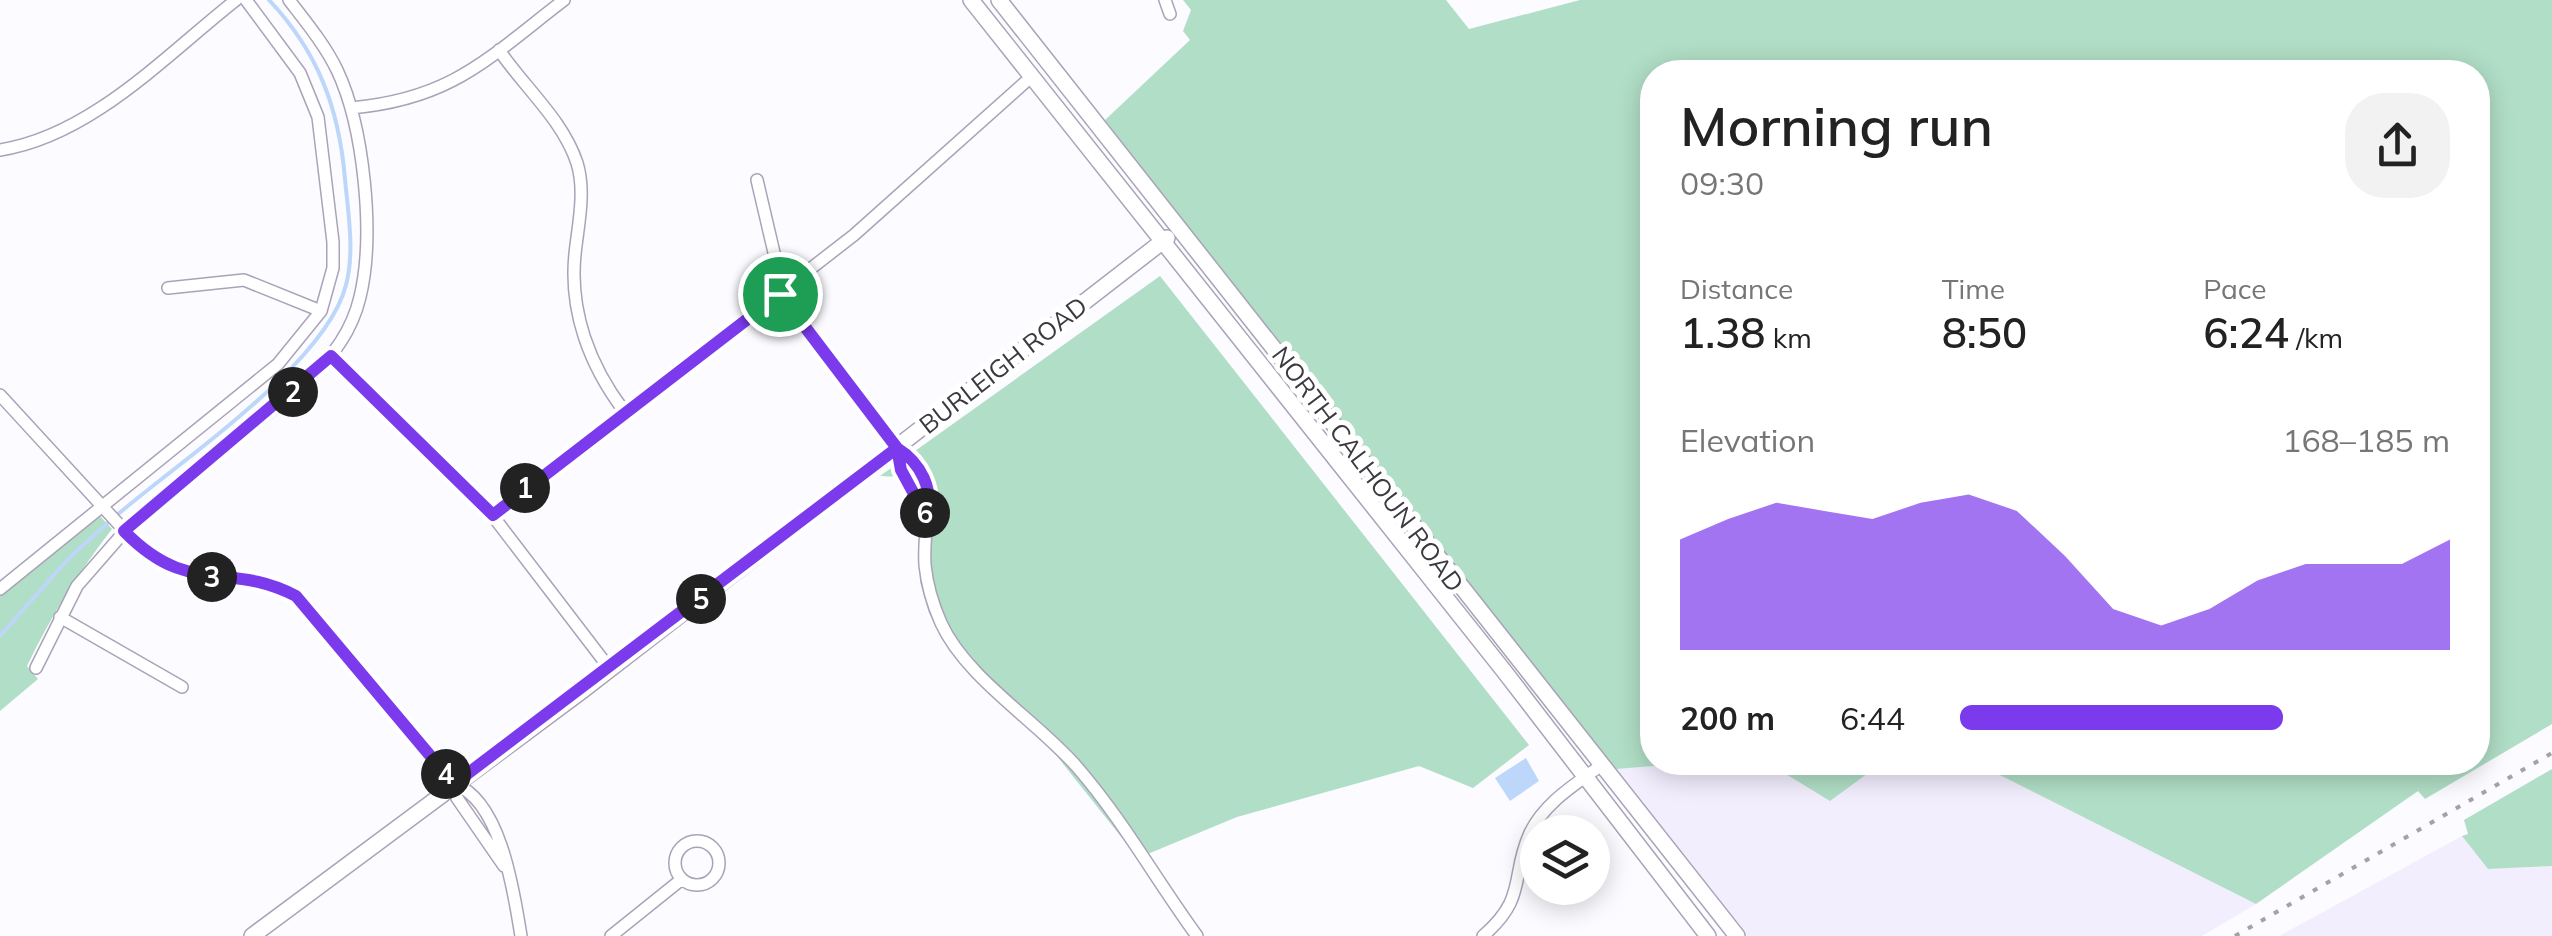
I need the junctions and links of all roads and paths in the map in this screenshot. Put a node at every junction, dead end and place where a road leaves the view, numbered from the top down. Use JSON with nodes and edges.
{"nodes":[{"id":1,"x":236,"y":0,"type":"edge"},
{"id":2,"x":246,"y":0,"type":"edge"},
{"id":3,"x":289,"y":0,"type":"edge"},
{"id":4,"x":564,"y":0,"type":"edge"},
{"id":5,"x":971,"y":0,"type":"edge"},
{"id":6,"x":1000,"y":0,"type":"edge"},
{"id":7,"x":1165,"y":0,"type":"edge"},
{"id":8,"x":1170,"y":14,"type":"dead end"},
{"id":9,"x":498,"y":50,"type":"junction"},
{"id":10,"x":1032,"y":78,"type":"junction"},
{"id":11,"x":351,"y":108,"type":"junction"},
{"id":12,"x":0,"y":150,"type":"edge"},
{"id":13,"x":757,"y":180,"type":"dead end"},
{"id":14,"x":1180,"y":228,"type":"junction"},
{"id":15,"x":1163,"y":242,"type":"junction"},
{"id":16,"x":168,"y":288,"type":"dead end"},
{"id":17,"x":781,"y":292,"type":"junction"},
{"id":18,"x":321,"y":312,"type":"junction"},
{"id":19,"x":331,"y":356,"type":"junction"},
{"id":20,"x":0,"y":396,"type":"edge"},
{"id":21,"x":624,"y":411,"type":"junction"},
{"id":22,"x":897,"y":448,"type":"junction"},
{"id":23,"x":106,"y":509,"type":"junction"},
{"id":24,"x":493,"y":515,"type":"junction"},
{"id":25,"x":121,"y":526,"type":"junction"},
{"id":26,"x":0,"y":589,"type":"edge"},
{"id":27,"x":60,"y":617,"type":"junction"},
{"id":28,"x":36,"y":668,"type":"dead end"},
{"id":29,"x":610,"y":668,"type":"junction"},
{"id":30,"x":182,"y":687,"type":"dead end"},
{"id":31,"x":1602,"y":764,"type":"junction"},
{"id":32,"x":1584,"y":778,"type":"junction"},
{"id":33,"x":454,"y":784,"type":"junction"},
{"id":34,"x":682,"y":879,"type":"dead end"},
{"id":35,"x":252,"y":936,"type":"edge"},
{"id":36,"x":521,"y":936,"type":"edge"},
{"id":37,"x":611,"y":936,"type":"edge"},
{"id":38,"x":1196,"y":936,"type":"edge"},
{"id":39,"x":1483,"y":936,"type":"edge"},
{"id":40,"x":1708,"y":936,"type":"edge"},
{"id":41,"x":1737,"y":936,"type":"edge"}],
"edges":[{"from":1,"to":12,"type":"street"},
{"from":2,"to":18,"type":"street"},
{"from":3,"to":11,"type":"street"},
{"from":4,"to":9,"type":"street"},
{"from":5,"to":10,"type":"main road","name":"NORTH CALHOUN ROAD"},
{"from":6,"to":14,"type":"main road","name":"NORTH CALHOUN ROAD"},
{"from":7,"to":8,"type":"street"},
{"from":9,"to":11,"type":"street"},
{"from":9,"to":21,"type":"street"},
{"from":10,"to":15,"type":"main road","name":"NORTH CALHOUN ROAD"},
{"from":10,"to":17,"type":"street"},
{"from":11,"to":19,"type":"street"},
{"from":13,"to":17,"type":"street"},
{"from":14,"to":15,"type":"main road","name":"BURLEIGH ROAD"},
{"from":14,"to":31,"type":"main road","name":"NORTH CALHOUN ROAD"},
{"from":15,"to":22,"type":"main road","name":"BURLEIGH ROAD"},
{"from":15,"to":32,"type":"main road","name":"NORTH CALHOUN ROAD"},
{"from":16,"to":18,"type":"street"},
{"from":17,"to":21,"type":"street"},
{"from":17,"to":22,"type":"street"},
{"from":18,"to":23,"type":"street"},
{"from":19,"to":24,"type":"street"},
{"from":19,"to":25,"type":"street"},
{"from":20,"to":23,"type":"street"},
{"from":21,"to":24,"type":"street"},
{"from":22,"to":29,"type":"main road","name":"BURLEIGH ROAD"},
{"from":22,"to":38,"type":"street"},
{"from":23,"to":25,"type":"street"},
{"from":23,"to":26,"type":"street"},
{"from":24,"to":29,"type":"street"},
{"from":25,"to":27,"type":"street"},
{"from":25,"to":33,"type":"street"},
{"from":27,"to":28,"type":"street"},
{"from":27,"to":30,"type":"street"},
{"from":29,"to":33,"type":"main road","name":"BURLEIGH ROAD"},
{"from":31,"to":32,"type":"street"},
{"from":31,"to":41,"type":"main road","name":"NORTH CALHOUN ROAD"},
{"from":32,"to":39,"type":"street"},
{"from":32,"to":40,"type":"main road","name":"NORTH CALHOUN ROAD"},
{"from":33,"to":35,"type":"main road","name":"BURLEIGH ROAD"},
{"from":33,"to":36,"type":"street"},
{"from":34,"to":37,"type":"street"}]}
